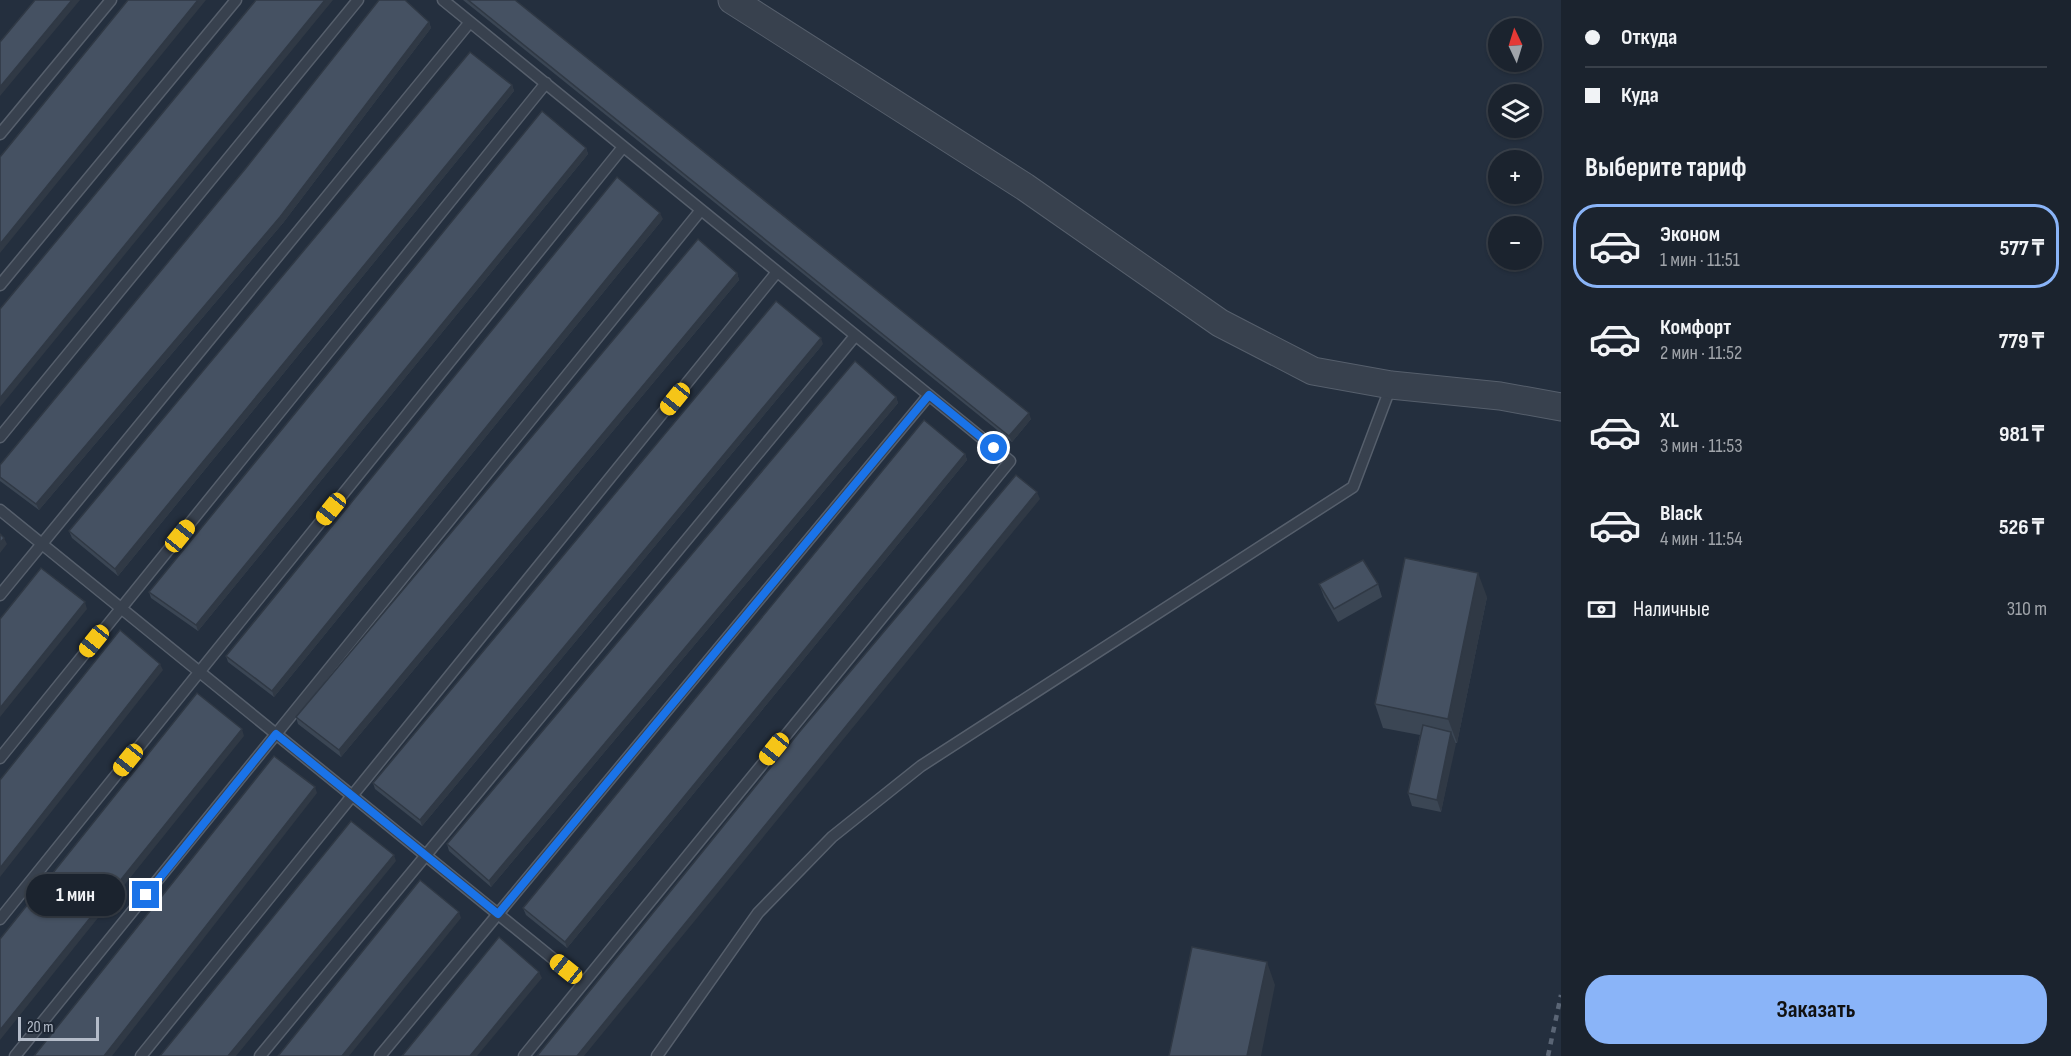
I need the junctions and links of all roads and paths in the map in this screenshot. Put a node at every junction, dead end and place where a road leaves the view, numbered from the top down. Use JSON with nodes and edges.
{"nodes":[{"id":1,"x":111,"y":0,"type":"edge"},
{"id":2,"x":236,"y":0,"type":"edge"},
{"id":3,"x":358,"y":0,"type":"edge"},
{"id":4,"x":443,"y":0,"type":"edge"},
{"id":5,"x":732,"y":0,"type":"edge"},
{"id":6,"x":470,"y":22,"type":"junction"},
{"id":7,"x":546,"y":83,"type":"junction"},
{"id":8,"x":0,"y":134,"type":"edge"},
{"id":9,"x":623,"y":147,"type":"junction"},
{"id":10,"x":701,"y":210,"type":"junction"},
{"id":11,"x":777,"y":272,"type":"junction"},
{"id":12,"x":0,"y":285,"type":"edge"},
{"id":13,"x":855,"y":336,"type":"junction"},
{"id":14,"x":1391,"y":385,"type":"junction"},
{"id":15,"x":929,"y":395,"type":"junction"},
{"id":16,"x":1561,"y":407,"type":"edge"},
{"id":17,"x":0,"y":437,"type":"edge"},
{"id":18,"x":0,"y":510,"type":"edge"},
{"id":19,"x":41,"y":543,"type":"junction"},
{"id":20,"x":0,"y":595,"type":"edge"},
{"id":21,"x":121,"y":608,"type":"junction"},
{"id":22,"x":199,"y":672,"type":"junction"},
{"id":23,"x":276,"y":734,"type":"junction"},
{"id":24,"x":0,"y":758,"type":"edge"},
{"id":25,"x":352,"y":796,"type":"junction"},
{"id":26,"x":426,"y":856,"type":"junction"},
{"id":27,"x":498,"y":914,"type":"junction"},
{"id":28,"x":0,"y":919,"type":"edge"},
{"id":29,"x":583,"y":983,"type":"junction"},
{"id":30,"x":15,"y":1056,"type":"edge"},
{"id":31,"x":141,"y":1056,"type":"edge"},
{"id":32,"x":260,"y":1056,"type":"edge"},
{"id":33,"x":380,"y":1056,"type":"edge"},
{"id":34,"x":524,"y":1056,"type":"edge"},
{"id":35,"x":657,"y":1056,"type":"edge"}],
"edges":[{"from":1,"to":8,"type":"lane"},
{"from":2,"to":12,"type":"lane"},
{"from":3,"to":17,"type":"lane"},
{"from":4,"to":6,"type":"lane"},
{"from":5,"to":14,"type":"street"},
{"from":6,"to":7,"type":"lane"},
{"from":6,"to":19,"type":"lane"},
{"from":7,"to":9,"type":"lane"},
{"from":7,"to":21,"type":"lane"},
{"from":9,"to":10,"type":"lane"},
{"from":9,"to":22,"type":"lane"},
{"from":10,"to":11,"type":"lane"},
{"from":10,"to":23,"type":"lane"},
{"from":11,"to":13,"type":"lane"},
{"from":11,"to":25,"type":"lane"},
{"from":13,"to":15,"type":"lane"},
{"from":13,"to":26,"type":"lane"},
{"from":14,"to":16,"type":"street"},
{"from":14,"to":35,"type":"lane"},
{"from":15,"to":27,"type":"lane"},
{"from":15,"to":29,"type":"lane"},
{"from":18,"to":19,"type":"lane"},
{"from":19,"to":20,"type":"lane"},
{"from":19,"to":21,"type":"lane"},
{"from":21,"to":22,"type":"lane"},
{"from":21,"to":24,"type":"lane"},
{"from":22,"to":23,"type":"lane"},
{"from":22,"to":28,"type":"lane"},
{"from":23,"to":25,"type":"lane"},
{"from":23,"to":30,"type":"lane"},
{"from":25,"to":26,"type":"lane"},
{"from":25,"to":31,"type":"lane"},
{"from":26,"to":27,"type":"lane"},
{"from":26,"to":32,"type":"lane"},
{"from":27,"to":29,"type":"lane"},
{"from":27,"to":33,"type":"lane"},
{"from":29,"to":34,"type":"lane"}]}
